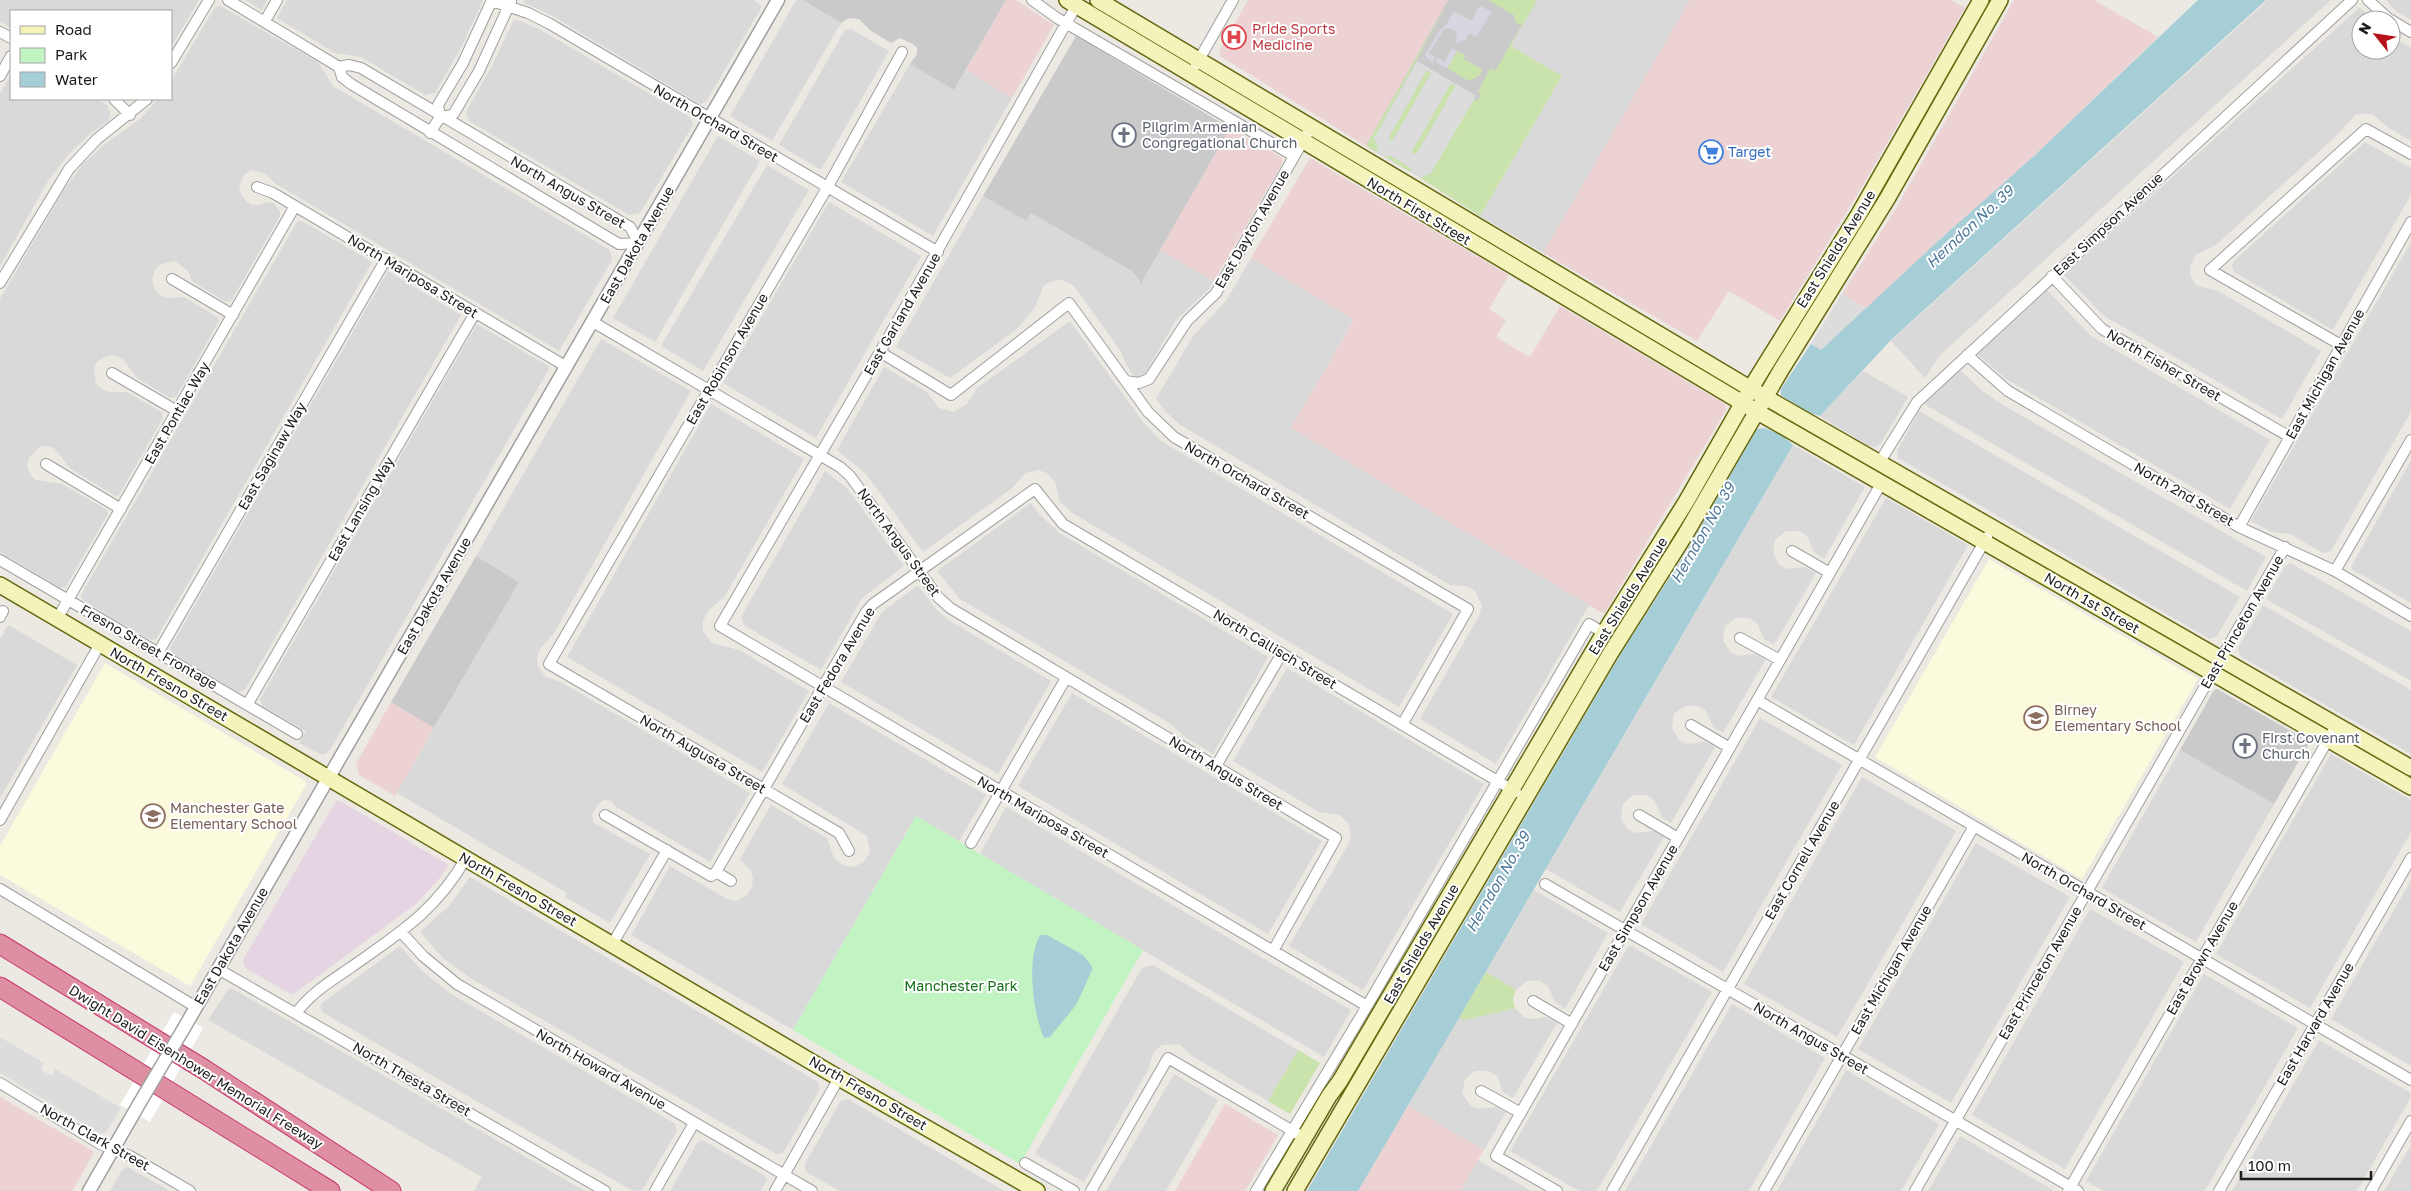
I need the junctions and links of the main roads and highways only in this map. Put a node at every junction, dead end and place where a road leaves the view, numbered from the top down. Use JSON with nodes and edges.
{"nodes":[{"id":1,"x":1098,"y":0,"type":"edge"},
{"id":2,"x":1981,"y":0,"type":"edge"},
{"id":3,"x":2000,"y":0,"type":"edge"},
{"id":4,"x":1073,"y":2,"type":"edge"},
{"id":5,"x":1543,"y":284,"type":"junction"},
{"id":6,"x":1601,"y":300,"type":"junction"},
{"id":7,"x":1750,"y":389,"type":"junction"},
{"id":8,"x":1764,"y":397,"type":"junction"},
{"id":9,"x":1742,"y":403,"type":"junction"},
{"id":10,"x":1781,"y":407,"type":"joint"},
{"id":11,"x":1756,"y":411,"type":"junction"},
{"id":12,"x":1772,"y":420,"type":"joint"},
{"id":13,"x":1882,"y":482,"type":"junction"},
{"id":14,"x":1965,"y":513,"type":"junction"},
{"id":15,"x":0,"y":585,"type":"edge"},
{"id":16,"x":2332,"y":732,"type":"junction"},
{"id":17,"x":2411,"y":768,"type":"edge"},
{"id":18,"x":2411,"y":787,"type":"edge"},
{"id":19,"x":0,"y":944,"type":"edge"},
{"id":20,"x":0,"y":987,"type":"edge"},
{"id":21,"x":1298,"y":1134,"type":"junction"},
{"id":22,"x":330,"y":1191,"type":"edge"},
{"id":23,"x":391,"y":1191,"type":"edge"},
{"id":24,"x":1037,"y":1191,"type":"edge"},
{"id":25,"x":1272,"y":1191,"type":"edge"},
{"id":26,"x":1286,"y":1191,"type":"edge"},
{"id":27,"x":1295,"y":1191,"type":"edge"}],
"edges":[{"from":1,"to":6,"type":"main road","name":"North First Street"},
{"from":2,"to":7,"type":"main road","name":"East Shields Avenue"},
{"from":3,"to":8,"type":"main road","name":"East Shields Avenue"},
{"from":4,"to":5,"type":"main road","name":"North First Street"},
{"from":5,"to":6,"type":"main road"},
{"from":5,"to":9,"type":"main road","name":"North First Street"},
{"from":6,"to":7,"type":"main road","name":"North First Street"},
{"from":7,"to":8,"type":"main road","name":"North First Street"},
{"from":7,"to":9,"type":"main road","name":"East Shields Avenue"},
{"from":8,"to":10,"type":"main road","name":"North First Street"},
{"from":8,"to":11,"type":"main road","name":"East Shields Avenue"},
{"from":9,"to":11,"type":"main road","name":"North First Street"},
{"from":9,"to":21,"type":"main road","name":"East Shields Avenue"},
{"from":10,"to":14,"type":"main road","name":"North 1st Street"},
{"from":11,"to":12,"type":"main road","name":"North First Street"},
{"from":11,"to":27,"type":"main road","name":"East Shields Avenue"},
{"from":12,"to":13,"type":"main road","name":"North 1st Street"},
{"from":13,"to":14,"type":"main road"},
{"from":13,"to":16,"type":"main road","name":"North 1st Street"},
{"from":14,"to":16,"type":"main road","name":"North 1st Street"},
{"from":15,"to":24,"type":"main road","name":"North Fresno Street"},
{"from":16,"to":17,"type":"main road","name":"North 1st Street"},
{"from":16,"to":18,"type":"main road","name":"North 1st Street"},
{"from":19,"to":23,"type":"highway","name":"Dwight David Eisenhower Memorial Freeway"},
{"from":20,"to":22,"type":"highway"},
{"from":21,"to":25,"type":"main road","name":"East Shields Avenue"},
{"from":21,"to":26,"type":"main road"}]}
